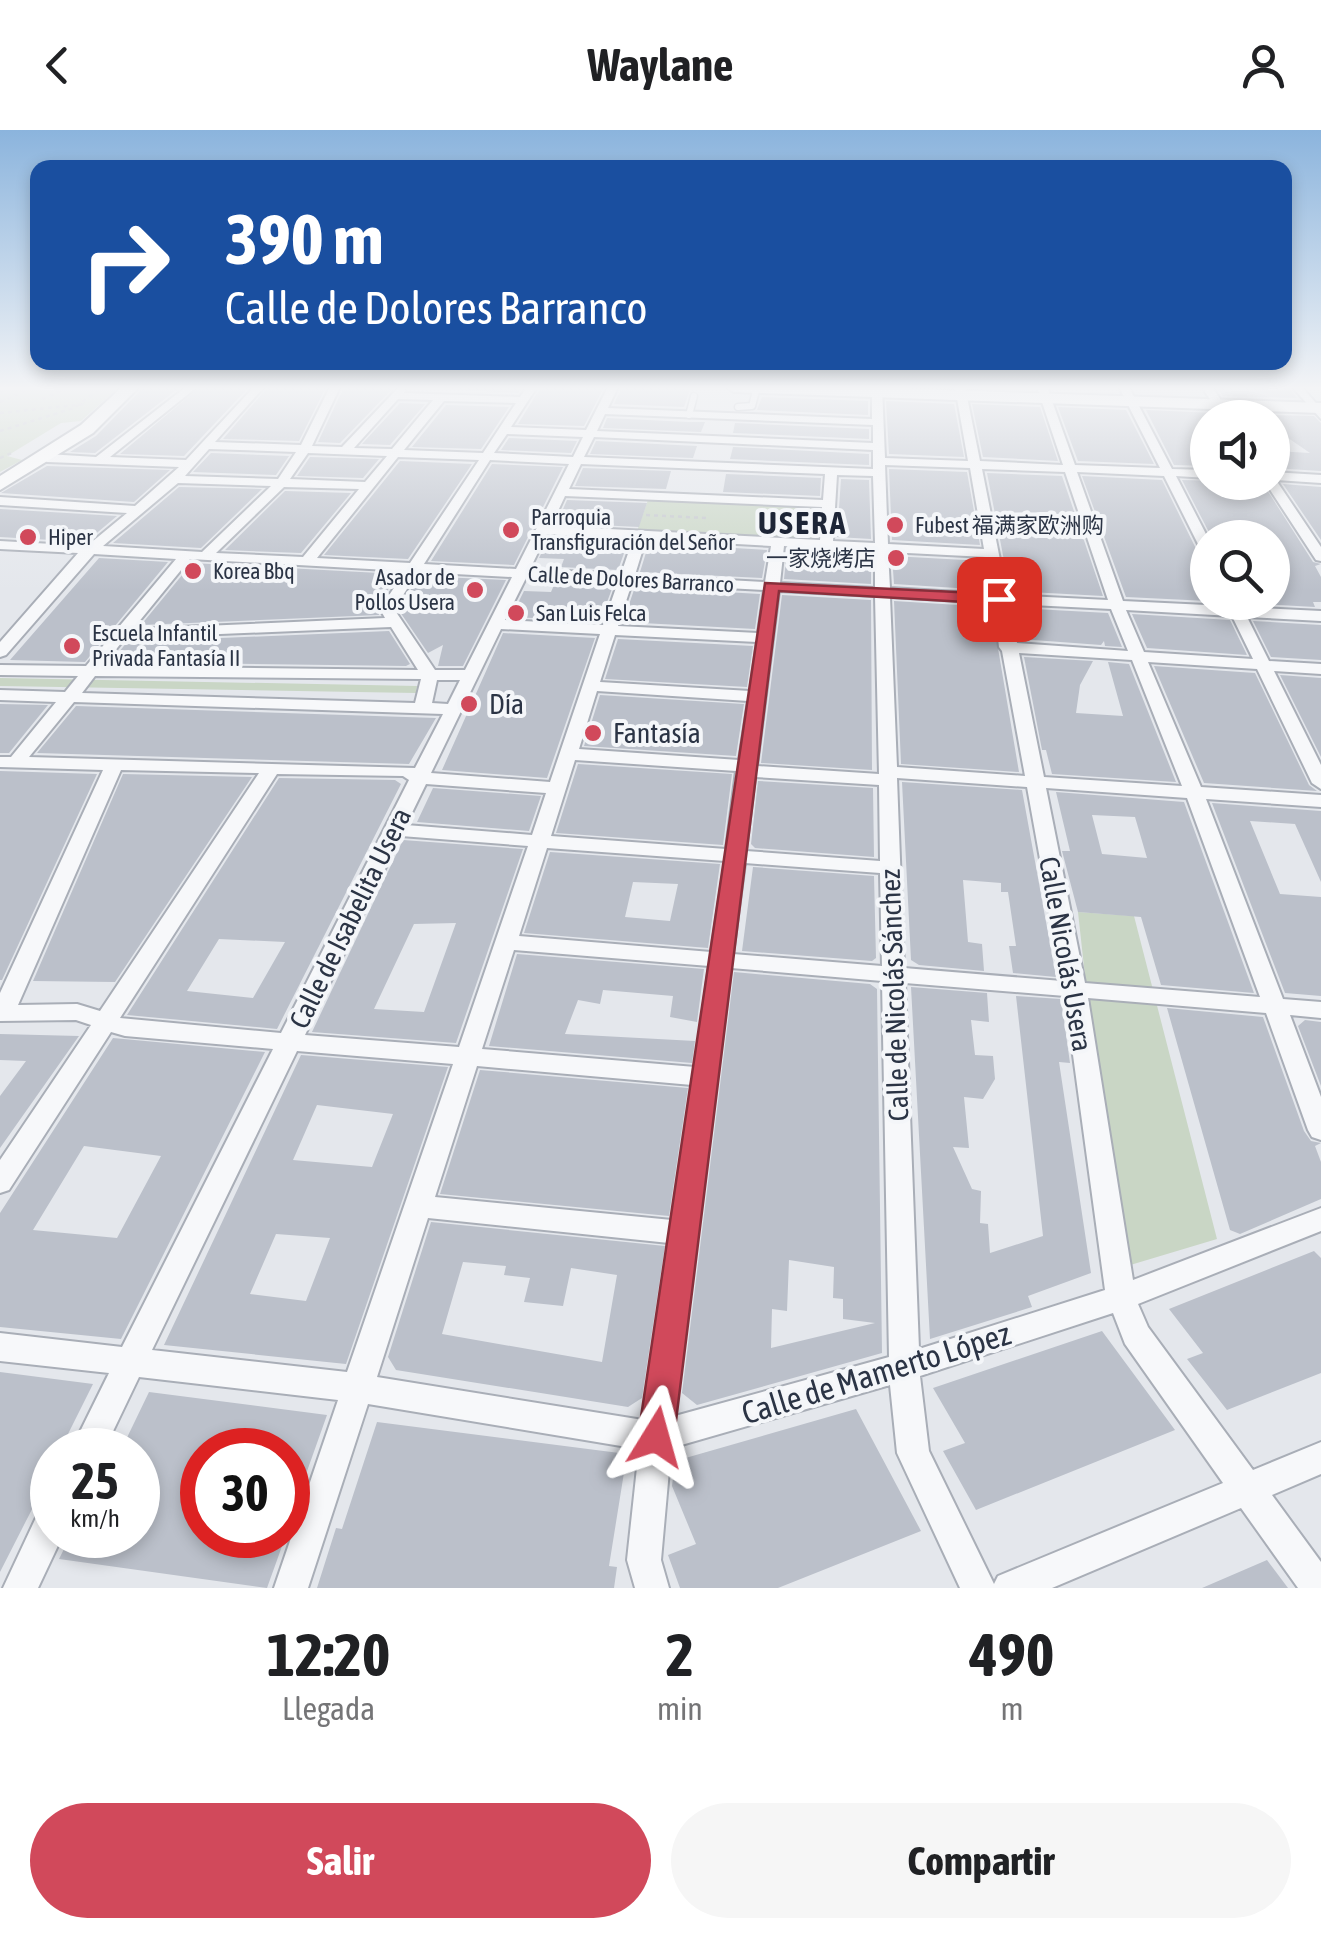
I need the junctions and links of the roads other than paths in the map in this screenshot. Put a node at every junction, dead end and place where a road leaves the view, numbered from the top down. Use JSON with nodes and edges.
{"nodes":[{"id":1,"x":51,"y":455,"type":"edge"},
{"id":2,"x":104,"y":455,"type":"edge"},
{"id":3,"x":196,"y":455,"type":"edge"},
{"id":4,"x":300,"y":455,"type":"edge"},
{"id":5,"x":393,"y":455,"type":"edge"},
{"id":6,"x":465,"y":455,"type":"edge"},
{"id":7,"x":580,"y":455,"type":"edge"},
{"id":8,"x":701,"y":455,"type":"edge"},
{"id":9,"x":719,"y":455,"type":"edge"},
{"id":10,"x":840,"y":455,"type":"edge"},
{"id":11,"x":879,"y":455,"type":"edge"},
{"id":12,"x":974,"y":455,"type":"edge"},
{"id":13,"x":1066,"y":455,"type":"edge"},
{"id":14,"x":1160,"y":455,"type":"edge"},
{"id":15,"x":487,"y":456,"type":"junction"},
{"id":16,"x":47,"y":458,"type":"junction"},
{"id":17,"x":98,"y":460,"type":"junction"},
{"id":18,"x":577,"y":460,"type":"junction"},
{"id":19,"x":879,"y":460,"type":"junction"},
{"id":20,"x":188,"y":464,"type":"junction"},
{"id":21,"x":698,"y":465,"type":"junction"},
{"id":22,"x":976,"y":465,"type":"junction"},
{"id":23,"x":716,"y":466,"type":"junction"},
{"id":24,"x":1071,"y":468,"type":"junction"},
{"id":25,"x":831,"y":471,"type":"junction"},
{"id":26,"x":1169,"y":472,"type":"junction"},
{"id":27,"x":1190,"y":473,"type":"edge"},
{"id":28,"x":174,"y":478,"type":"junction"},
{"id":29,"x":1321,"y":478,"type":"edge"},
{"id":30,"x":1290,"y":479,"type":"edge"},
{"id":31,"x":281,"y":482,"type":"junction"},
{"id":32,"x":0,"y":484,"type":"edge"},
{"id":33,"x":368,"y":486,"type":"junction"},
{"id":34,"x":561,"y":492,"type":"junction"},
{"id":35,"x":689,"y":498,"type":"junction"},
{"id":36,"x":1285,"y":500,"type":"edge"},
{"id":37,"x":0,"y":502,"type":"edge"},
{"id":38,"x":830,"y":504,"type":"junction"},
{"id":39,"x":710,"y":506,"type":"junction"},
{"id":40,"x":138,"y":510,"type":"junction"},
{"id":41,"x":1193,"y":520,"type":"edge"},
{"id":42,"x":644,"y":525,"type":"junction"},
{"id":43,"x":542,"y":530,"type":"junction"},
{"id":44,"x":779,"y":531,"type":"junction"},
{"id":45,"x":826,"y":544,"type":"junction"},
{"id":46,"x":0,"y":546,"type":"edge"},
{"id":47,"x":882,"y":547,"type":"junction"},
{"id":48,"x":92,"y":550,"type":"junction"},
{"id":49,"x":990,"y":553,"type":"junction"},
{"id":50,"x":185,"y":556,"type":"junction"},
{"id":51,"x":205,"y":556,"type":"junction"},
{"id":52,"x":1321,"y":558,"type":"edge"},
{"id":53,"x":306,"y":562,"type":"junction"},
{"id":54,"x":412,"y":567,"type":"junction"},
{"id":55,"x":521,"y":574,"type":"junction"},
{"id":56,"x":626,"y":578,"type":"junction"},
{"id":57,"x":771,"y":586,"type":"junction"},
{"id":58,"x":882,"y":592,"type":"junction"},
{"id":59,"x":999,"y":599,"type":"junction"},
{"id":60,"x":1117,"y":606,"type":"junction"},
{"id":61,"x":1190,"y":607,"type":"edge"},
{"id":62,"x":1290,"y":613,"type":"edge"},
{"id":63,"x":1321,"y":616,"type":"edge"},
{"id":64,"x":1242,"y":620,"type":"edge"},
{"id":65,"x":394,"y":622,"type":"junction"},
{"id":66,"x":496,"y":624,"type":"junction"},
{"id":67,"x":610,"y":630,"type":"junction"},
{"id":68,"x":121,"y":634,"type":"junction"},
{"id":69,"x":762,"y":638,"type":"junction"},
{"id":70,"x":1007,"y":647,"type":"junction"},
{"id":71,"x":0,"y":652,"type":"edge"},
{"id":72,"x":1140,"y":657,"type":"junction"},
{"id":73,"x":1263,"y":665,"type":"junction"},
{"id":74,"x":1321,"y":669,"type":"edge"},
{"id":75,"x":0,"y":670,"type":"edge"},
{"id":76,"x":90,"y":671,"type":"junction"},
{"id":77,"x":257,"y":673,"type":"junction"},
{"id":78,"x":430,"y":675,"type":"junction"},
{"id":79,"x":470,"y":675,"type":"junction"},
{"id":80,"x":591,"y":686,"type":"junction"},
{"id":81,"x":0,"y":694,"type":"edge"},
{"id":82,"x":69,"y":696,"type":"junction"},
{"id":83,"x":756,"y":696,"type":"junction"},
{"id":84,"x":240,"y":700,"type":"junction"},
{"id":85,"x":423,"y":706,"type":"junction"},
{"id":86,"x":454,"y":709,"type":"junction"},
{"id":87,"x":568,"y":754,"type":"junction"},
{"id":88,"x":8,"y":762,"type":"edge"},
{"id":89,"x":114,"y":765,"type":"junction"},
{"id":90,"x":272,"y":768,"type":"junction"},
{"id":91,"x":746,"y":768,"type":"junction"},
{"id":92,"x":888,"y":776,"type":"junction"},
{"id":93,"x":420,"y":778,"type":"junction"},
{"id":94,"x":1034,"y":781,"type":"junction"},
{"id":95,"x":1321,"y":782,"type":"edge"},
{"id":96,"x":557,"y":788,"type":"junction"},
{"id":97,"x":1194,"y":792,"type":"junction"},
{"id":98,"x":1321,"y":801,"type":"edge"},
{"id":99,"x":394,"y":830,"type":"junction"},
{"id":100,"x":539,"y":841,"type":"junction"},
{"id":101,"x":734,"y":856,"type":"junction"},
{"id":102,"x":890,"y":868,"type":"junction"},
{"id":103,"x":506,"y":942,"type":"junction"},
{"id":104,"x":722,"y":960,"type":"junction"},
{"id":105,"x":896,"y":974,"type":"junction"},
{"id":106,"x":1075,"y":989,"type":"junction"},
{"id":107,"x":1274,"y":1006,"type":"junction"},
{"id":108,"x":1321,"y":1010,"type":"edge"},
{"id":109,"x":2,"y":1013,"type":"edge"},
{"id":110,"x":104,"y":1023,"type":"junction"},
{"id":111,"x":289,"y":1042,"type":"junction"},
{"id":112,"x":468,"y":1056,"type":"junction"},
{"id":113,"x":707,"y":1077,"type":"junction"},
{"id":114,"x":1321,"y":1130,"type":"edge"},
{"id":115,"x":0,"y":1182,"type":"edge"},
{"id":116,"x":418,"y":1206,"type":"junction"},
{"id":117,"x":1321,"y":1219,"type":"edge"},
{"id":118,"x":685,"y":1233,"type":"junction"},
{"id":119,"x":1121,"y":1298,"type":"junction"},
{"id":120,"x":0,"y":1348,"type":"edge"},
{"id":121,"x":130,"y":1364,"type":"junction"},
{"id":122,"x":904,"y":1367,"type":"junction"},
{"id":123,"x":358,"y":1388,"type":"junction"},
{"id":124,"x":99,"y":1428,"type":"edge"},
{"id":125,"x":656,"y":1437,"type":"junction"},
{"id":126,"x":1321,"y":1458,"type":"edge"},
{"id":127,"x":1246,"y":1490,"type":"junction"},
{"id":128,"x":34,"y":1558,"type":"edge"},
{"id":129,"x":20,"y":1588,"type":"edge"},
{"id":130,"x":291,"y":1588,"type":"edge"},
{"id":131,"x":652,"y":1588,"type":"edge"},
{"id":132,"x":978,"y":1588,"type":"edge"},
{"id":133,"x":1010,"y":1588,"type":"edge"},
{"id":134,"x":1319,"y":1588,"type":"edge"}],
"edges":[{"from":1,"to":16,"type":"main road"},
{"from":2,"to":17,"type":"street"},
{"from":3,"to":20,"type":"street"},
{"from":4,"to":31,"type":"street"},
{"from":5,"to":33,"type":"street"},
{"from":6,"to":15,"type":"street"},
{"from":7,"to":18,"type":"street","name":"Calle de Isabelita Usera"},
{"from":8,"to":21,"type":"street"},
{"from":9,"to":23,"type":"street"},
{"from":10,"to":19,"type":"street"},
{"from":11,"to":19,"type":"street","name":"Calle de Nicolás Sánchez"},
{"from":12,"to":22,"type":"street","name":"Calle Nicolás Usera"},
{"from":13,"to":24,"type":"street"},
{"from":14,"to":26,"type":"street"},
{"from":15,"to":18,"type":"street"},
{"from":15,"to":54,"type":"street"},
{"from":16,"to":17,"type":"street"},
{"from":16,"to":32,"type":"main road"},
{"from":17,"to":20,"type":"street"},
{"from":18,"to":21,"type":"street"},
{"from":18,"to":34,"type":"street","name":"Calle de Isabelita Usera"},
{"from":19,"to":22,"type":"street"},
{"from":19,"to":25,"type":"street"},
{"from":19,"to":47,"type":"street","name":"Calle de Nicolás Sánchez"},
{"from":20,"to":28,"type":"street"},
{"from":21,"to":23,"type":"street"},
{"from":21,"to":35,"type":"street"},
{"from":22,"to":24,"type":"street"},
{"from":22,"to":49,"type":"street","name":"Calle Nicolás Usera"},
{"from":23,"to":25,"type":"street"},
{"from":23,"to":39,"type":"street"},
{"from":24,"to":26,"type":"street"},
{"from":24,"to":60,"type":"street"},
{"from":25,"to":38,"type":"street"},
{"from":26,"to":27,"type":"street"},
{"from":26,"to":41,"type":"street"},
{"from":28,"to":31,"type":"street"},
{"from":28,"to":40,"type":"street"},
{"from":29,"to":30,"type":"street"},
{"from":31,"to":33,"type":"street"},
{"from":31,"to":51,"type":"street"},
{"from":33,"to":53,"type":"street"},
{"from":34,"to":35,"type":"street"},
{"from":34,"to":43,"type":"street","name":"Calle de Isabelita Usera"},
{"from":35,"to":39,"type":"street"},
{"from":36,"to":52,"type":"street"},
{"from":37,"to":40,"type":"street"},
{"from":38,"to":39,"type":"street"},
{"from":38,"to":45,"type":"street"},
{"from":40,"to":48,"type":"street"},
{"from":42,"to":43,"type":"street"},
{"from":42,"to":44,"type":"street"},
{"from":42,"to":56,"type":"street"},
{"from":43,"to":55,"type":"street","name":"Calle de Isabelita Usera"},
{"from":44,"to":45,"type":"street"},
{"from":44,"to":57,"type":"street"},
{"from":45,"to":47,"type":"street"},
{"from":46,"to":48,"type":"street","name":"Calle de Dolores Barranco"},
{"from":47,"to":49,"type":"street"},
{"from":47,"to":58,"type":"street","name":"Calle de Nicolás Sánchez"},
{"from":48,"to":50,"type":"street","name":"Calle de Dolores Barranco"},
{"from":48,"to":71,"type":"street"},
{"from":49,"to":59,"type":"street","name":"Calle Nicolás Usera"},
{"from":50,"to":51,"type":"street","name":"Calle de Dolores Barranco"},
{"from":50,"to":68,"type":"street"},
{"from":51,"to":53,"type":"street","name":"Calle de Dolores Barranco"},
{"from":53,"to":54,"type":"street","name":"Calle de Dolores Barranco"},
{"from":54,"to":55,"type":"street","name":"Calle de Dolores Barranco"},
{"from":54,"to":65,"type":"street"},
{"from":55,"to":56,"type":"street","name":"Calle de Dolores Barranco"},
{"from":55,"to":66,"type":"street","name":"Calle de Isabelita Usera"},
{"from":56,"to":57,"type":"street","name":"Calle de Dolores Barranco"},
{"from":56,"to":67,"type":"street"},
{"from":57,"to":58,"type":"street","name":"Calle de Dolores Barranco"},
{"from":57,"to":69,"type":"street"},
{"from":58,"to":59,"type":"street","name":"Calle de Dolores Barranco"},
{"from":58,"to":92,"type":"street","name":"Calle de Nicolás Sánchez"},
{"from":59,"to":60,"type":"street","name":"Calle de Dolores Barranco"},
{"from":59,"to":70,"type":"street","name":"Calle Nicolás Usera"},
{"from":60,"to":61,"type":"street","name":"Calle de Dolores Barranco"},
{"from":60,"to":72,"type":"street"},
{"from":62,"to":63,"type":"street","name":"Calle de Dolores Barranco"},
{"from":64,"to":73,"type":"street"},
{"from":65,"to":68,"type":"street"},
{"from":65,"to":78,"type":"street"},
{"from":66,"to":67,"type":"street"},
{"from":66,"to":79,"type":"street","name":"Calle de Isabelita Usera"},
{"from":67,"to":69,"type":"street"},
{"from":67,"to":80,"type":"street"},
{"from":68,"to":76,"type":"street"},
{"from":69,"to":83,"type":"street"},
{"from":70,"to":72,"type":"street"},
{"from":70,"to":94,"type":"street","name":"Calle Nicolás Usera"},
{"from":72,"to":73,"type":"street"},
{"from":72,"to":97,"type":"street"},
{"from":73,"to":74,"type":"street"},
{"from":73,"to":95,"type":"street"},
{"from":75,"to":76,"type":"street"},
{"from":76,"to":77,"type":"street"},
{"from":76,"to":82,"type":"street"},
{"from":77,"to":78,"type":"street"},
{"from":77,"to":84,"type":"street"},
{"from":78,"to":79,"type":"street"},
{"from":78,"to":85,"type":"street"},
{"from":79,"to":86,"type":"street","name":"Calle de Isabelita Usera"},
{"from":80,"to":83,"type":"street"},
{"from":80,"to":87,"type":"street"},
{"from":81,"to":82,"type":"street"},
{"from":82,"to":84,"type":"street"},
{"from":82,"to":88,"type":"street"},
{"from":83,"to":91,"type":"street"},
{"from":84,"to":85,"type":"street"},
{"from":85,"to":86,"type":"street"},
{"from":86,"to":93,"type":"street","name":"Calle de Isabelita Usera"},
{"from":87,"to":91,"type":"street"},
{"from":87,"to":96,"type":"street"},
{"from":88,"to":89,"type":"street"},
{"from":89,"to":90,"type":"street"},
{"from":89,"to":109,"type":"street"},
{"from":90,"to":93,"type":"street"},
{"from":90,"to":110,"type":"street"},
{"from":91,"to":92,"type":"street"},
{"from":91,"to":101,"type":"street"},
{"from":92,"to":94,"type":"street"},
{"from":92,"to":102,"type":"street","name":"Calle de Nicolás Sánchez"},
{"from":93,"to":96,"type":"street"},
{"from":93,"to":99,"type":"street","name":"Calle de Isabelita Usera"},
{"from":94,"to":97,"type":"street"},
{"from":94,"to":106,"type":"street","name":"Calle Nicolás Usera"},
{"from":96,"to":100,"type":"street"},
{"from":97,"to":98,"type":"street"},
{"from":97,"to":107,"type":"street"},
{"from":99,"to":100,"type":"street"},
{"from":99,"to":111,"type":"street","name":"Calle de Isabelita Usera"},
{"from":100,"to":101,"type":"street"},
{"from":100,"to":103,"type":"street"},
{"from":101,"to":102,"type":"street"},
{"from":101,"to":104,"type":"street"},
{"from":102,"to":105,"type":"street","name":"Calle de Nicolás Sánchez"},
{"from":103,"to":104,"type":"street"},
{"from":103,"to":112,"type":"street"},
{"from":104,"to":105,"type":"street"},
{"from":104,"to":113,"type":"street"},
{"from":105,"to":106,"type":"street"},
{"from":105,"to":122,"type":"street","name":"Calle de Nicolás Sánchez"},
{"from":106,"to":107,"type":"street"},
{"from":106,"to":119,"type":"street","name":"Calle Nicolás Usera"},
{"from":107,"to":108,"type":"street"},
{"from":107,"to":114,"type":"street"},
{"from":109,"to":110,"type":"street"},
{"from":110,"to":111,"type":"street"},
{"from":110,"to":115,"type":"street"},
{"from":111,"to":112,"type":"street"},
{"from":111,"to":121,"type":"street","name":"Calle de Isabelita Usera"},
{"from":112,"to":113,"type":"street"},
{"from":112,"to":116,"type":"street"},
{"from":113,"to":118,"type":"street"},
{"from":116,"to":118,"type":"street"},
{"from":116,"to":123,"type":"street"},
{"from":117,"to":119,"type":"street","name":"Calle de Mamerto López"},
{"from":118,"to":125,"type":"street"},
{"from":119,"to":122,"type":"street","name":"Calle de Mamerto López"},
{"from":119,"to":127,"type":"street","name":"Calle Nicolás Usera"},
{"from":120,"to":121,"type":"street","name":"Calle de Mamerto López"},
{"from":121,"to":123,"type":"street","name":"Calle de Mamerto López"},
{"from":121,"to":124,"type":"street","name":"Calle de Isabelita Usera"},
{"from":122,"to":125,"type":"street","name":"Calle de Mamerto López"},
{"from":122,"to":132,"type":"street","name":"Calle de Nicolás Sánchez"},
{"from":123,"to":125,"type":"street","name":"Calle de Mamerto López"},
{"from":123,"to":130,"type":"street"},
{"from":125,"to":131,"type":"street"},
{"from":126,"to":127,"type":"street"},
{"from":127,"to":133,"type":"street"},
{"from":127,"to":134,"type":"street","name":"Calle Nicolás Usera"},
{"from":128,"to":129,"type":"street"}]}
